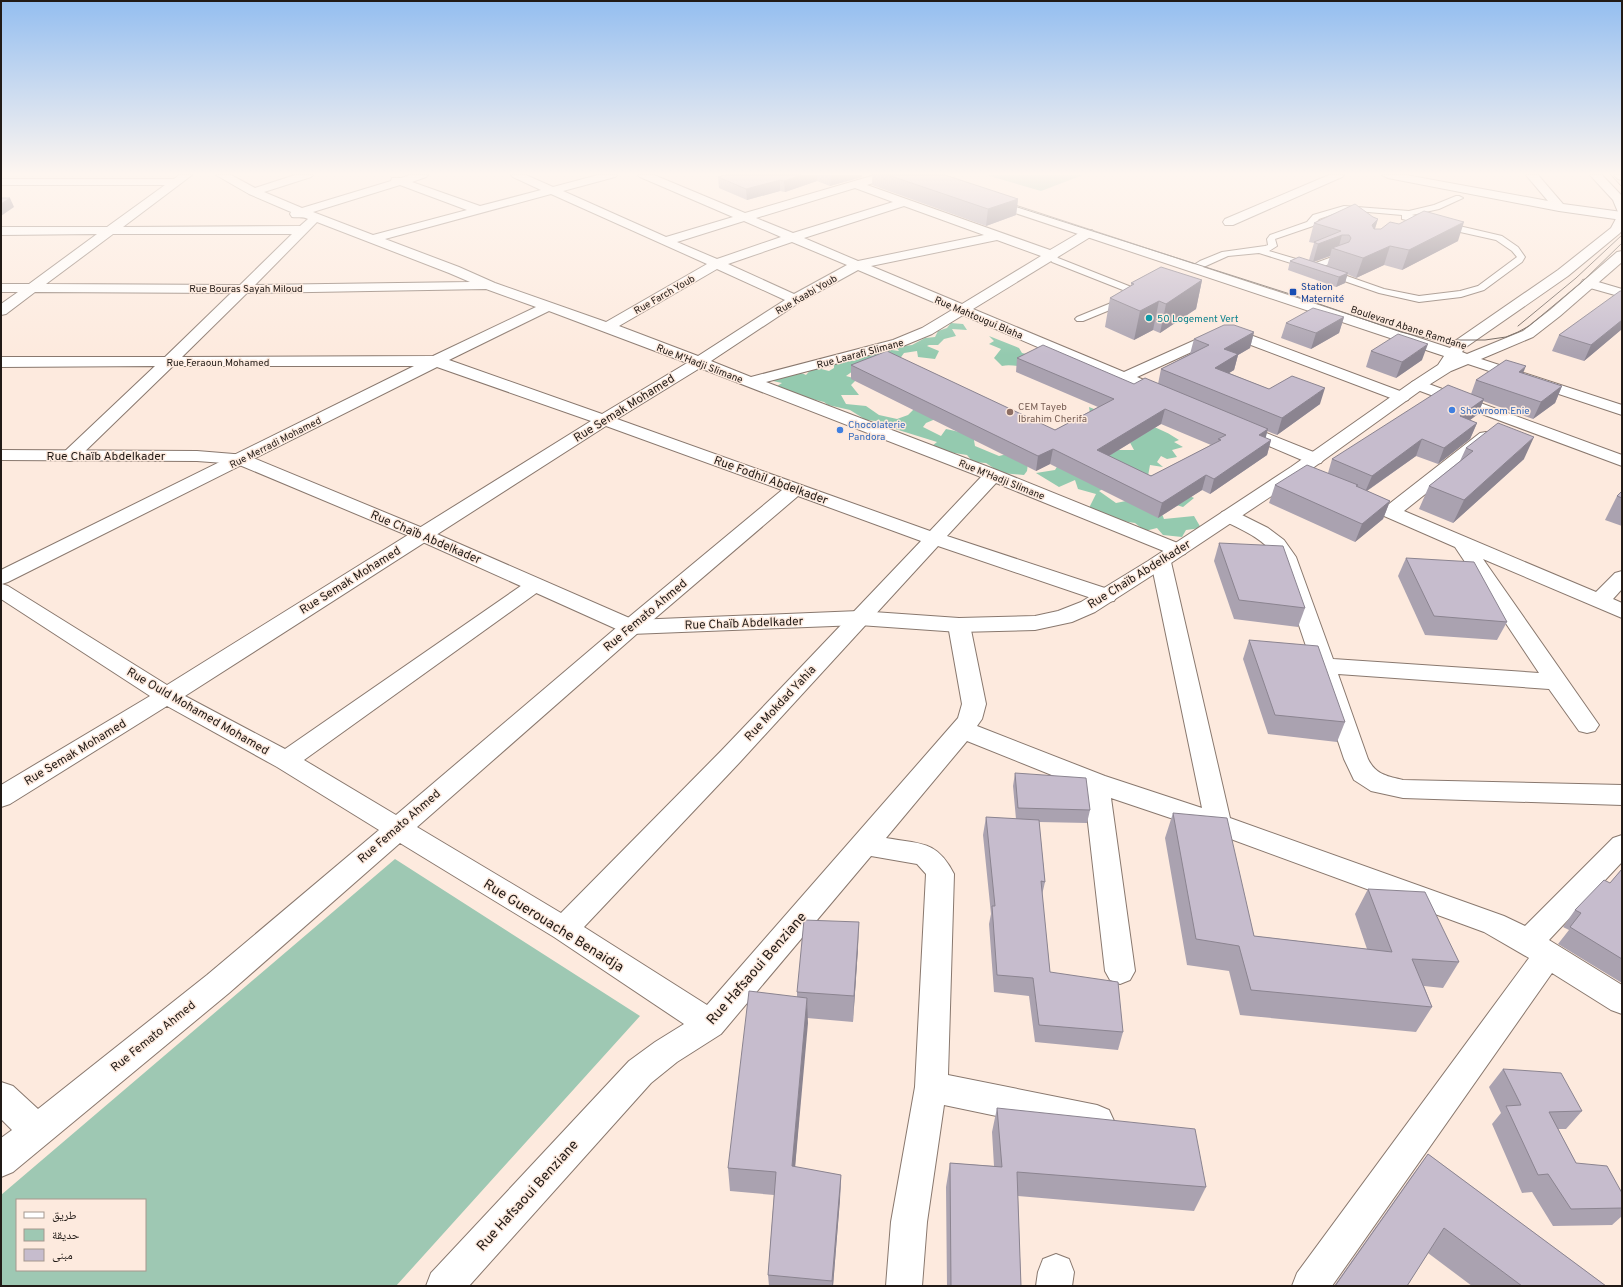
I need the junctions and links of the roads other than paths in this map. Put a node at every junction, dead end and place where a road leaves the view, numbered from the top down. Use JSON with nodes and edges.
{"nodes":[{"id":1,"x":103,"y":235,"type":"edge"},
{"id":2,"x":297,"y":235,"type":"edge"},
{"id":3,"x":358,"y":235,"type":"edge"},
{"id":4,"x":386,"y":235,"type":"edge"},
{"id":5,"x":651,"y":235,"type":"edge"},
{"id":6,"x":684,"y":235,"type":"edge"},
{"id":7,"x":785,"y":235,"type":"edge"},
{"id":8,"x":801,"y":235,"type":"edge"},
{"id":9,"x":1085,"y":235,"type":"edge"},
{"id":10,"x":1095,"y":235,"type":"edge"},
{"id":11,"x":1110,"y":235,"type":"edge"},
{"id":12,"x":1279,"y":235,"type":"edge"},
{"id":13,"x":1486,"y":235,"type":"edge"},
{"id":14,"x":1610,"y":235,"type":"edge"},
{"id":15,"x":996,"y":236,"type":"joint"},
{"id":16,"x":792,"y":238,"type":"junction"},
{"id":17,"x":371,"y":239,"type":"junction"},
{"id":18,"x":665,"y":241,"type":"junction"},
{"id":19,"x":1260,"y":251,"type":"junction"},
{"id":20,"x":1051,"y":255,"type":"junction"},
{"id":21,"x":1622,"y":255,"type":"edge"},
{"id":22,"x":1340,"y":256,"type":"edge"},
{"id":23,"x":717,"y":264,"type":"junction"},
{"id":24,"x":857,"y":265,"type":"junction"},
{"id":25,"x":1200,"y":265,"type":"junction"},
{"id":26,"x":1313,"y":267,"type":"junction"},
{"id":27,"x":1588,"y":283,"type":"junction"},
{"id":28,"x":490,"y":286,"type":"junction"},
{"id":29,"x":1,"y":288,"type":"edge"},
{"id":30,"x":31,"y":288,"type":"junction"},
{"id":31,"x":243,"y":289,"type":"junction"},
{"id":32,"x":1622,"y":293,"type":"edge"},
{"id":33,"x":795,"y":299,"type":"junction"},
{"id":34,"x":549,"y":306,"type":"junction"},
{"id":35,"x":960,"y":309,"type":"junction"},
{"id":36,"x":1,"y":311,"type":"edge"},
{"id":37,"x":1080,"y":319,"type":"dead end"},
{"id":38,"x":607,"y":327,"type":"junction"},
{"id":39,"x":1486,"y":352,"type":"junction"},
{"id":40,"x":1453,"y":355,"type":"junction"},
{"id":41,"x":1468,"y":360,"type":"junction"},
{"id":42,"x":436,"y":361,"type":"junction"},
{"id":43,"x":1,"y":362,"type":"edge"},
{"id":44,"x":168,"y":362,"type":"junction"},
{"id":45,"x":698,"y":362,"type":"junction"},
{"id":46,"x":1123,"y":378,"type":"junction"},
{"id":47,"x":748,"y":382,"type":"junction"},
{"id":48,"x":1418,"y":385,"type":"junction"},
{"id":49,"x":1402,"y":397,"type":"junction"},
{"id":50,"x":1173,"y":399,"type":"edge"},
{"id":51,"x":1622,"y":399,"type":"edge"},
{"id":52,"x":1622,"y":410,"type":"edge"},
{"id":53,"x":1510,"y":418,"type":"junction"},
{"id":54,"x":604,"y":420,"type":"junction"},
{"id":55,"x":1230,"y":423,"type":"edge"},
{"id":56,"x":1,"y":455,"type":"edge"},
{"id":57,"x":70,"y":456,"type":"junction"},
{"id":58,"x":240,"y":459,"type":"junction"},
{"id":59,"x":1315,"y":459,"type":"junction"},
{"id":60,"x":1622,"y":461,"type":"edge"},
{"id":61,"x":1297,"y":471,"type":"junction"},
{"id":62,"x":993,"y":475,"type":"junction"},
{"id":63,"x":1319,"y":480,"type":"edge"},
{"id":64,"x":795,"y":489,"type":"junction"},
{"id":65,"x":1340,"y":490,"type":"edge"},
{"id":66,"x":1391,"y":512,"type":"junction"},
{"id":67,"x":1229,"y":516,"type":"junction"},
{"id":68,"x":423,"y":535,"type":"junction"},
{"id":69,"x":935,"y":539,"type":"junction"},
{"id":70,"x":1462,"y":542,"type":"junction"},
{"id":71,"x":1169,"y":556,"type":"junction"},
{"id":72,"x":1622,"y":577,"type":"edge"},
{"id":73,"x":1,"y":578,"type":"edge"},
{"id":74,"x":535,"y":585,"type":"junction"},
{"id":75,"x":1,"y":590,"type":"edge"},
{"id":76,"x":1107,"y":596,"type":"junction"},
{"id":77,"x":1599,"y":601,"type":"junction"},
{"id":78,"x":1622,"y":611,"type":"edge"},
{"id":79,"x":859,"y":618,"type":"junction"},
{"id":80,"x":960,"y":626,"type":"junction"},
{"id":81,"x":631,"y":627,"type":"junction"},
{"id":82,"x":1324,"y":666,"type":"junction"},
{"id":83,"x":1556,"y":682,"type":"junction"},
{"id":84,"x":167,"y":696,"type":"junction"},
{"id":85,"x":1587,"y":725,"type":"dead end"},
{"id":86,"x":963,"y":730,"type":"junction"},
{"id":87,"x":286,"y":761,"type":"junction"},
{"id":88,"x":1096,"y":783,"type":"junction"},
{"id":89,"x":1622,"y":795,"type":"edge"},
{"id":90,"x":1,"y":797,"type":"edge"},
{"id":91,"x":1218,"y":824,"type":"junction"},
{"id":92,"x":397,"y":828,"type":"junction"},
{"id":93,"x":864,"y":844,"type":"junction"},
{"id":94,"x":1622,"y":844,"type":"edge"},
{"id":95,"x":564,"y":930,"type":"junction"},
{"id":96,"x":1538,"y":948,"type":"junction"},
{"id":97,"x":1120,"y":971,"type":"dead end"},
{"id":98,"x":1622,"y":1001,"type":"edge"},
{"id":99,"x":710,"y":1024,"type":"junction"},
{"id":100,"x":931,"y":1087,"type":"junction"},
{"id":101,"x":1,"y":1097,"type":"edge"},
{"id":102,"x":1122,"y":1126,"type":"edge"},
{"id":103,"x":36,"y":1130,"type":"junction"},
{"id":104,"x":1,"y":1160,"type":"edge"},
{"id":105,"x":444,"y":1286,"type":"edge"},
{"id":106,"x":904,"y":1286,"type":"edge"},
{"id":107,"x":1310,"y":1286,"type":"edge"}],
"edges":[{"from":1,"to":30,"type":"street"},
{"from":2,"to":31,"type":"street"},
{"from":3,"to":17,"type":"street","name":"Rue M'Hadji Slimane"},
{"from":4,"to":17,"type":"street"},
{"from":5,"to":18,"type":"street"},
{"from":6,"to":18,"type":"street"},
{"from":7,"to":16,"type":"street","name":"Rue Mahtougui Blaha"},
{"from":8,"to":16,"type":"street","name":"Rue Farch Youb"},
{"from":9,"to":20,"type":"street","name":"Rue Laarafi Slimane"},
{"from":10,"to":25,"type":"street","name":"Boulevard Abane Ramdane"},
{"from":11,"to":25,"type":"street","name":"Boulevard Abane Ramdane"},
{"from":12,"to":19,"type":"lane"},
{"from":13,"to":26,"type":"lane"},
{"from":14,"to":40,"type":"street"},
{"from":15,"to":20,"type":"street"},
{"from":15,"to":24,"type":"street","name":"Rue Kaabi Youb"},
{"from":16,"to":23,"type":"street","name":"Rue Farch Youb"},
{"from":16,"to":24,"type":"street","name":"Rue Mahtougui Blaha"},
{"from":17,"to":28,"type":"street","name":"Rue M'Hadji Slimane"},
{"from":18,"to":23,"type":"street"},
{"from":19,"to":25,"type":"lane"},
{"from":19,"to":26,"type":"lane"},
{"from":20,"to":35,"type":"street","name":"Rue Laarafi Slimane"},
{"from":20,"to":37,"type":"lane"},
{"from":21,"to":27,"type":"street"},
{"from":22,"to":26,"type":"lane"},
{"from":23,"to":33,"type":"street"},
{"from":23,"to":38,"type":"street","name":"Rue Farch Youb"},
{"from":24,"to":33,"type":"street","name":"Rue Kaabi Youb"},
{"from":24,"to":35,"type":"street","name":"Rue Mahtougui Blaha"},
{"from":25,"to":40,"type":"street","name":"Boulevard Abane Ramdane"},
{"from":27,"to":32,"type":"street"},
{"from":27,"to":39,"type":"street"},
{"from":28,"to":31,"type":"street","name":"Rue Bouras Sayah Miloud"},
{"from":28,"to":34,"type":"street","name":"Rue M'Hadji Slimane"},
{"from":29,"to":30,"type":"street","name":"Rue Bouras Sayah Miloud"},
{"from":30,"to":31,"type":"street","name":"Rue Bouras Sayah Miloud"},
{"from":30,"to":36,"type":"street"},
{"from":31,"to":44,"type":"street"},
{"from":33,"to":45,"type":"street","name":"Rue Kaabi Youb"},
{"from":34,"to":38,"type":"street","name":"Rue M'Hadji Slimane"},
{"from":34,"to":42,"type":"street","name":"Rue Merradi Mohamed"},
{"from":35,"to":46,"type":"street","name":"Rue Mahtougui Blaha"},
{"from":35,"to":47,"type":"street","name":"Rue Laarafi Slimane"},
{"from":38,"to":45,"type":"street","name":"Rue M'Hadji Slimane"},
{"from":39,"to":40,"type":"street","name":"Boulevard Abane Ramdane"},
{"from":39,"to":41,"type":"street"},
{"from":39,"to":51,"type":"street","name":"Boulevard Abane Ramdane"},
{"from":40,"to":41,"type":"street"},
{"from":40,"to":48,"type":"street","name":"Rue Chaïb Abdelkader"},
{"from":41,"to":52,"type":"street","name":"Boulevard Abane Ramdane"},
{"from":42,"to":44,"type":"street","name":"Rue Feraoun Mohamed"},
{"from":42,"to":54,"type":"street","name":"Rue Fodhil Abdelkader"},
{"from":42,"to":58,"type":"street","name":"Rue Merradi Mohamed"},
{"from":43,"to":44,"type":"street","name":"Rue Feraoun Mohamed"},
{"from":44,"to":57,"type":"street"},
{"from":45,"to":47,"type":"street","name":"Rue M'Hadji Slimane"},
{"from":45,"to":54,"type":"street","name":"Rue Semak Mohamed"},
{"from":46,"to":49,"type":"street"},
{"from":46,"to":50,"type":"street","name":"Rue Mahtougui Blaha"},
{"from":47,"to":62,"type":"street","name":"Rue M'Hadji Slimane"},
{"from":48,"to":49,"type":"street","name":"Rue Chaïb Abdelkader"},
{"from":48,"to":53,"type":"street"},
{"from":49,"to":59,"type":"street","name":"Rue Chaïb Abdelkader"},
{"from":53,"to":60,"type":"street"},
{"from":53,"to":66,"type":"street"},
{"from":54,"to":64,"type":"street","name":"Rue Fodhil Abdelkader"},
{"from":54,"to":68,"type":"street","name":"Rue Semak Mohamed"},
{"from":55,"to":59,"type":"street"},
{"from":56,"to":57,"type":"street","name":"Rue Chaïb Abdelkader"},
{"from":57,"to":58,"type":"street","name":"Rue Chaïb Abdelkader"},
{"from":58,"to":68,"type":"street","name":"Rue Chaïb Abdelkader"},
{"from":58,"to":73,"type":"street","name":"Rue Merradi Mohamed"},
{"from":59,"to":61,"type":"street","name":"Rue Chaïb Abdelkader"},
{"from":61,"to":63,"type":"street"},
{"from":61,"to":67,"type":"street","name":"Rue Chaïb Abdelkader"},
{"from":62,"to":69,"type":"street","name":"Rue Mokdad Yahia"},
{"from":62,"to":71,"type":"street","name":"Rue M'Hadji Slimane"},
{"from":64,"to":69,"type":"street","name":"Rue Fodhil Abdelkader"},
{"from":64,"to":81,"type":"street","name":"Rue Femato Ahmed"},
{"from":65,"to":66,"type":"street"},
{"from":66,"to":70,"type":"street"},
{"from":67,"to":71,"type":"street","name":"Rue Chaïb Abdelkader"},
{"from":67,"to":82,"type":"street"},
{"from":68,"to":74,"type":"street","name":"Rue Chaïb Abdelkader"},
{"from":68,"to":84,"type":"street","name":"Rue Semak Mohamed"},
{"from":69,"to":76,"type":"street","name":"Rue Fodhil Abdelkader"},
{"from":69,"to":79,"type":"street","name":"Rue Mokdad Yahia"},
{"from":70,"to":77,"type":"street"},
{"from":70,"to":83,"type":"street"},
{"from":71,"to":76,"type":"street","name":"Rue Chaïb Abdelkader"},
{"from":71,"to":91,"type":"street"},
{"from":72,"to":77,"type":"street"},
{"from":74,"to":81,"type":"street","name":"Rue Chaïb Abdelkader"},
{"from":74,"to":87,"type":"street"},
{"from":75,"to":84,"type":"street","name":"Rue Ould Mohamed Mohamed"},
{"from":76,"to":80,"type":"street","name":"Rue Chaïb Abdelkader"},
{"from":77,"to":78,"type":"street"},
{"from":79,"to":80,"type":"street","name":"Rue Chaïb Abdelkader"},
{"from":79,"to":81,"type":"street","name":"Rue Chaïb Abdelkader"},
{"from":79,"to":95,"type":"street","name":"Rue Mokdad Yahia"},
{"from":80,"to":86,"type":"street","name":"Rue Hafsaoui Benziane"},
{"from":81,"to":92,"type":"street","name":"Rue Femato Ahmed"},
{"from":82,"to":83,"type":"street"},
{"from":82,"to":89,"type":"street"},
{"from":83,"to":85,"type":"street"},
{"from":84,"to":87,"type":"street","name":"Rue Ould Mohamed Mohamed"},
{"from":84,"to":90,"type":"street","name":"Rue Semak Mohamed"},
{"from":86,"to":88,"type":"street"},
{"from":86,"to":93,"type":"street","name":"Rue Hafsaoui Benziane"},
{"from":87,"to":92,"type":"street","name":"Rue Ould Mohamed Mohamed"},
{"from":88,"to":91,"type":"street"},
{"from":88,"to":97,"type":"street"},
{"from":91,"to":96,"type":"street"},
{"from":92,"to":95,"type":"street","name":"Rue Guerouache Benaidja"},
{"from":92,"to":103,"type":"street","name":"Rue Femato Ahmed"},
{"from":93,"to":99,"type":"street","name":"Rue Hafsaoui Benziane"},
{"from":93,"to":100,"type":"street"},
{"from":94,"to":96,"type":"street"},
{"from":95,"to":99,"type":"street","name":"Rue Guerouache Benaidja"},
{"from":96,"to":98,"type":"street"},
{"from":96,"to":107,"type":"street"},
{"from":99,"to":105,"type":"street","name":"Rue Hafsaoui Benziane"},
{"from":100,"to":102,"type":"street"},
{"from":100,"to":106,"type":"street"},
{"from":101,"to":103,"type":"street"},
{"from":103,"to":104,"type":"street","name":"Rue Femato Ahmed"}]}
